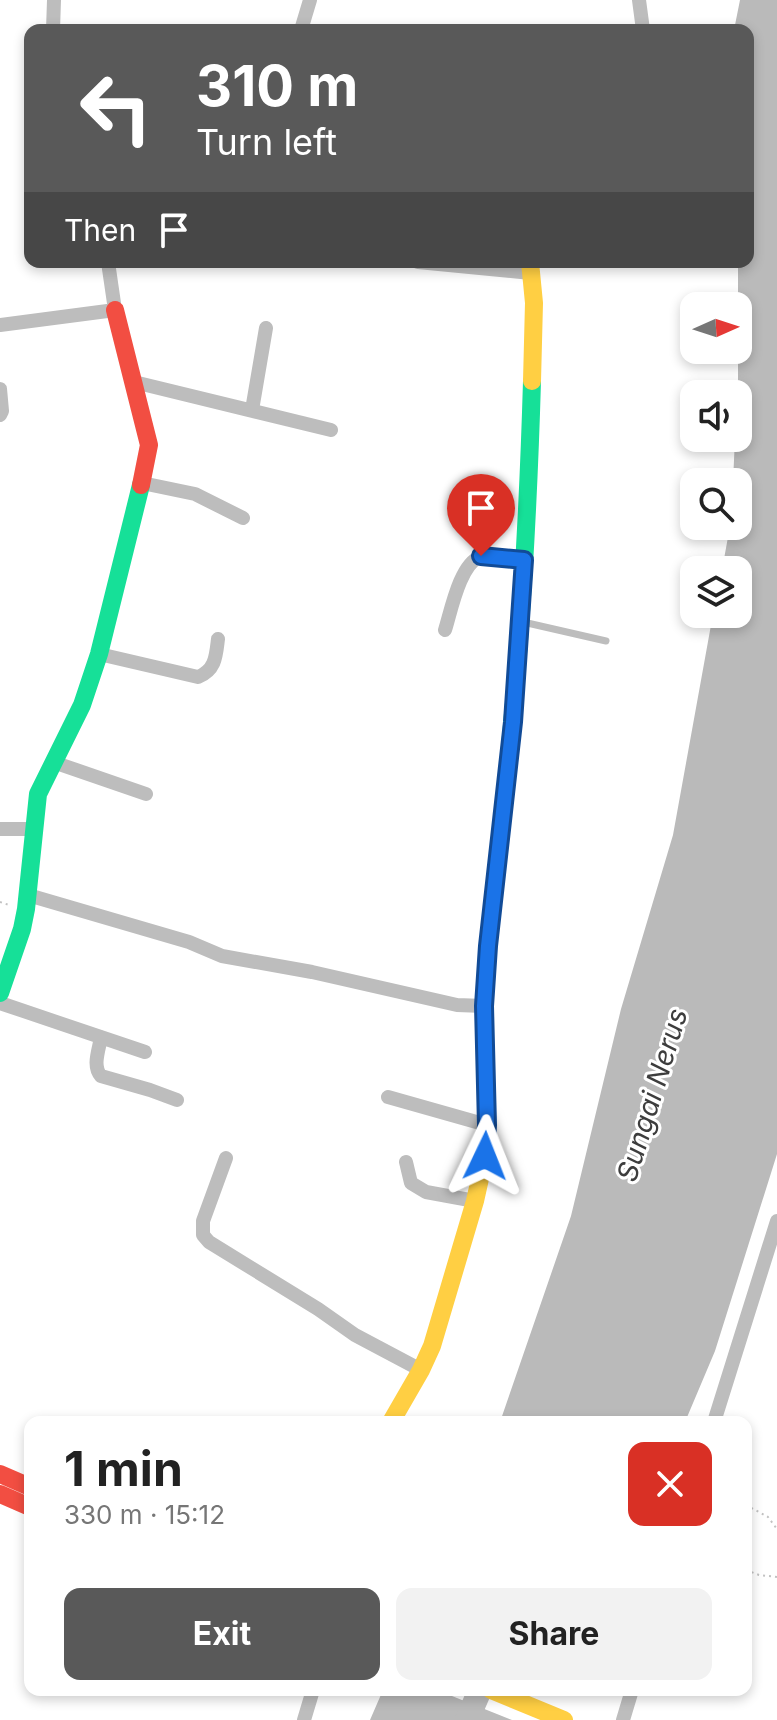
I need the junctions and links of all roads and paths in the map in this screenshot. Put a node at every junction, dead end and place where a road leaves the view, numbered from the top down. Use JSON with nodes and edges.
{"nodes":[{"id":1,"x":54,"y":0,"type":"edge"},
{"id":2,"x":310,"y":0,"type":"edge"},
{"id":3,"x":639,"y":0,"type":"edge"},
{"id":4,"x":53,"y":24,"type":"edge"},
{"id":5,"x":303,"y":24,"type":"edge"},
{"id":6,"x":642,"y":24,"type":"edge"},
{"id":7,"x":109,"y":268,"type":"edge"},
{"id":8,"x":531,"y":268,"type":"edge"},
{"id":9,"x":115,"y":310,"type":"junction"},
{"id":10,"x":0,"y":325,"type":"edge"},
{"id":11,"x":266,"y":328,"type":"dead end"},
{"id":12,"x":134,"y":382,"type":"junction"},
{"id":13,"x":0,"y":389,"type":"edge"},
{"id":14,"x":252,"y":410,"type":"junction"},
{"id":15,"x":0,"y":415,"type":"edge"},
{"id":16,"x":331,"y":430,"type":"dead end"},
{"id":17,"x":142,"y":483,"type":"junction"},
{"id":18,"x":243,"y":518,"type":"dead end"},
{"id":19,"x":524,"y":560,"type":"junction"},
{"id":20,"x":521,"y":621,"type":"junction"},
{"id":21,"x":445,"y":630,"type":"dead end"},
{"id":22,"x":218,"y":639,"type":"dead end"},
{"id":23,"x":606,"y":641,"type":"dead end"},
{"id":24,"x":99,"y":654,"type":"junction"},
{"id":25,"x":53,"y":762,"type":"junction"},
{"id":26,"x":146,"y":794,"type":"dead end"},
{"id":27,"x":0,"y":829,"type":"edge"},
{"id":28,"x":33,"y":829,"type":"junction"},
{"id":29,"x":28,"y":895,"type":"junction"},
{"id":30,"x":0,"y":993,"type":"edge"},
{"id":31,"x":0,"y":1003,"type":"edge"},
{"id":32,"x":484,"y":1006,"type":"junction"},
{"id":33,"x":101,"y":1037,"type":"junction"},
{"id":34,"x":145,"y":1052,"type":"dead end"},
{"id":35,"x":388,"y":1097,"type":"dead end"},
{"id":36,"x":177,"y":1100,"type":"dead end"},
{"id":37,"x":487,"y":1125,"type":"junction"},
{"id":38,"x":226,"y":1158,"type":"dead end"},
{"id":39,"x":406,"y":1162,"type":"dead end"},
{"id":40,"x":475,"y":1201,"type":"junction"},
{"id":41,"x":777,"y":1221,"type":"edge"},
{"id":42,"x":421,"y":1370,"type":"junction"},
{"id":43,"x":394,"y":1416,"type":"edge"},
{"id":44,"x":716,"y":1416,"type":"edge"},
{"id":45,"x":0,"y":1474,"type":"edge"},
{"id":46,"x":24,"y":1484,"type":"edge"},
{"id":47,"x":0,"y":1494,"type":"edge"},
{"id":48,"x":24,"y":1504,"type":"edge"},
{"id":49,"x":752,"y":1508,"type":"edge"},
{"id":50,"x":777,"y":1529,"type":"edge"},
{"id":51,"x":752,"y":1571,"type":"edge"},
{"id":52,"x":777,"y":1577,"type":"edge"},
{"id":53,"x":311,"y":1696,"type":"edge"},
{"id":54,"x":506,"y":1696,"type":"edge"},
{"id":55,"x":630,"y":1696,"type":"edge"},
{"id":56,"x":304,"y":1720,"type":"edge"},
{"id":57,"x":564,"y":1720,"type":"edge"},
{"id":58,"x":623,"y":1720,"type":"edge"}],
"edges":[{"from":1,"to":4,"type":"street"},
{"from":2,"to":5,"type":"street"},
{"from":3,"to":6,"type":"street"},
{"from":7,"to":9,"type":"street"},
{"from":8,"to":19,"type":"main road"},
{"from":9,"to":10,"type":"street"},
{"from":9,"to":12,"type":"main road"},
{"from":11,"to":14,"type":"street"},
{"from":12,"to":14,"type":"street"},
{"from":12,"to":17,"type":"main road"},
{"from":13,"to":15,"type":"street"},
{"from":14,"to":16,"type":"street"},
{"from":17,"to":18,"type":"street"},
{"from":17,"to":24,"type":"main road"},
{"from":19,"to":20,"type":"main road"},
{"from":19,"to":21,"type":"street"},
{"from":20,"to":23,"type":"lane"},
{"from":20,"to":32,"type":"main road"},
{"from":22,"to":24,"type":"street"},
{"from":24,"to":25,"type":"main road"},
{"from":25,"to":26,"type":"street"},
{"from":25,"to":28,"type":"main road"},
{"from":27,"to":28,"type":"street"},
{"from":28,"to":29,"type":"main road"},
{"from":29,"to":30,"type":"main road"},
{"from":29,"to":32,"type":"street"},
{"from":31,"to":33,"type":"street"},
{"from":32,"to":37,"type":"main road"},
{"from":33,"to":34,"type":"street"},
{"from":33,"to":36,"type":"street"},
{"from":35,"to":37,"type":"street"},
{"from":37,"to":40,"type":"main road"},
{"from":38,"to":42,"type":"street"},
{"from":39,"to":40,"type":"street"},
{"from":40,"to":42,"type":"main road"},
{"from":41,"to":44,"type":"street"},
{"from":42,"to":43,"type":"main road"},
{"from":45,"to":46,"type":"main road"},
{"from":47,"to":48,"type":"main road"},
{"from":49,"to":50,"type":"path"},
{"from":51,"to":52,"type":"path"},
{"from":53,"to":56,"type":"street"},
{"from":54,"to":57,"type":"main road"},
{"from":55,"to":58,"type":"street"}]}
